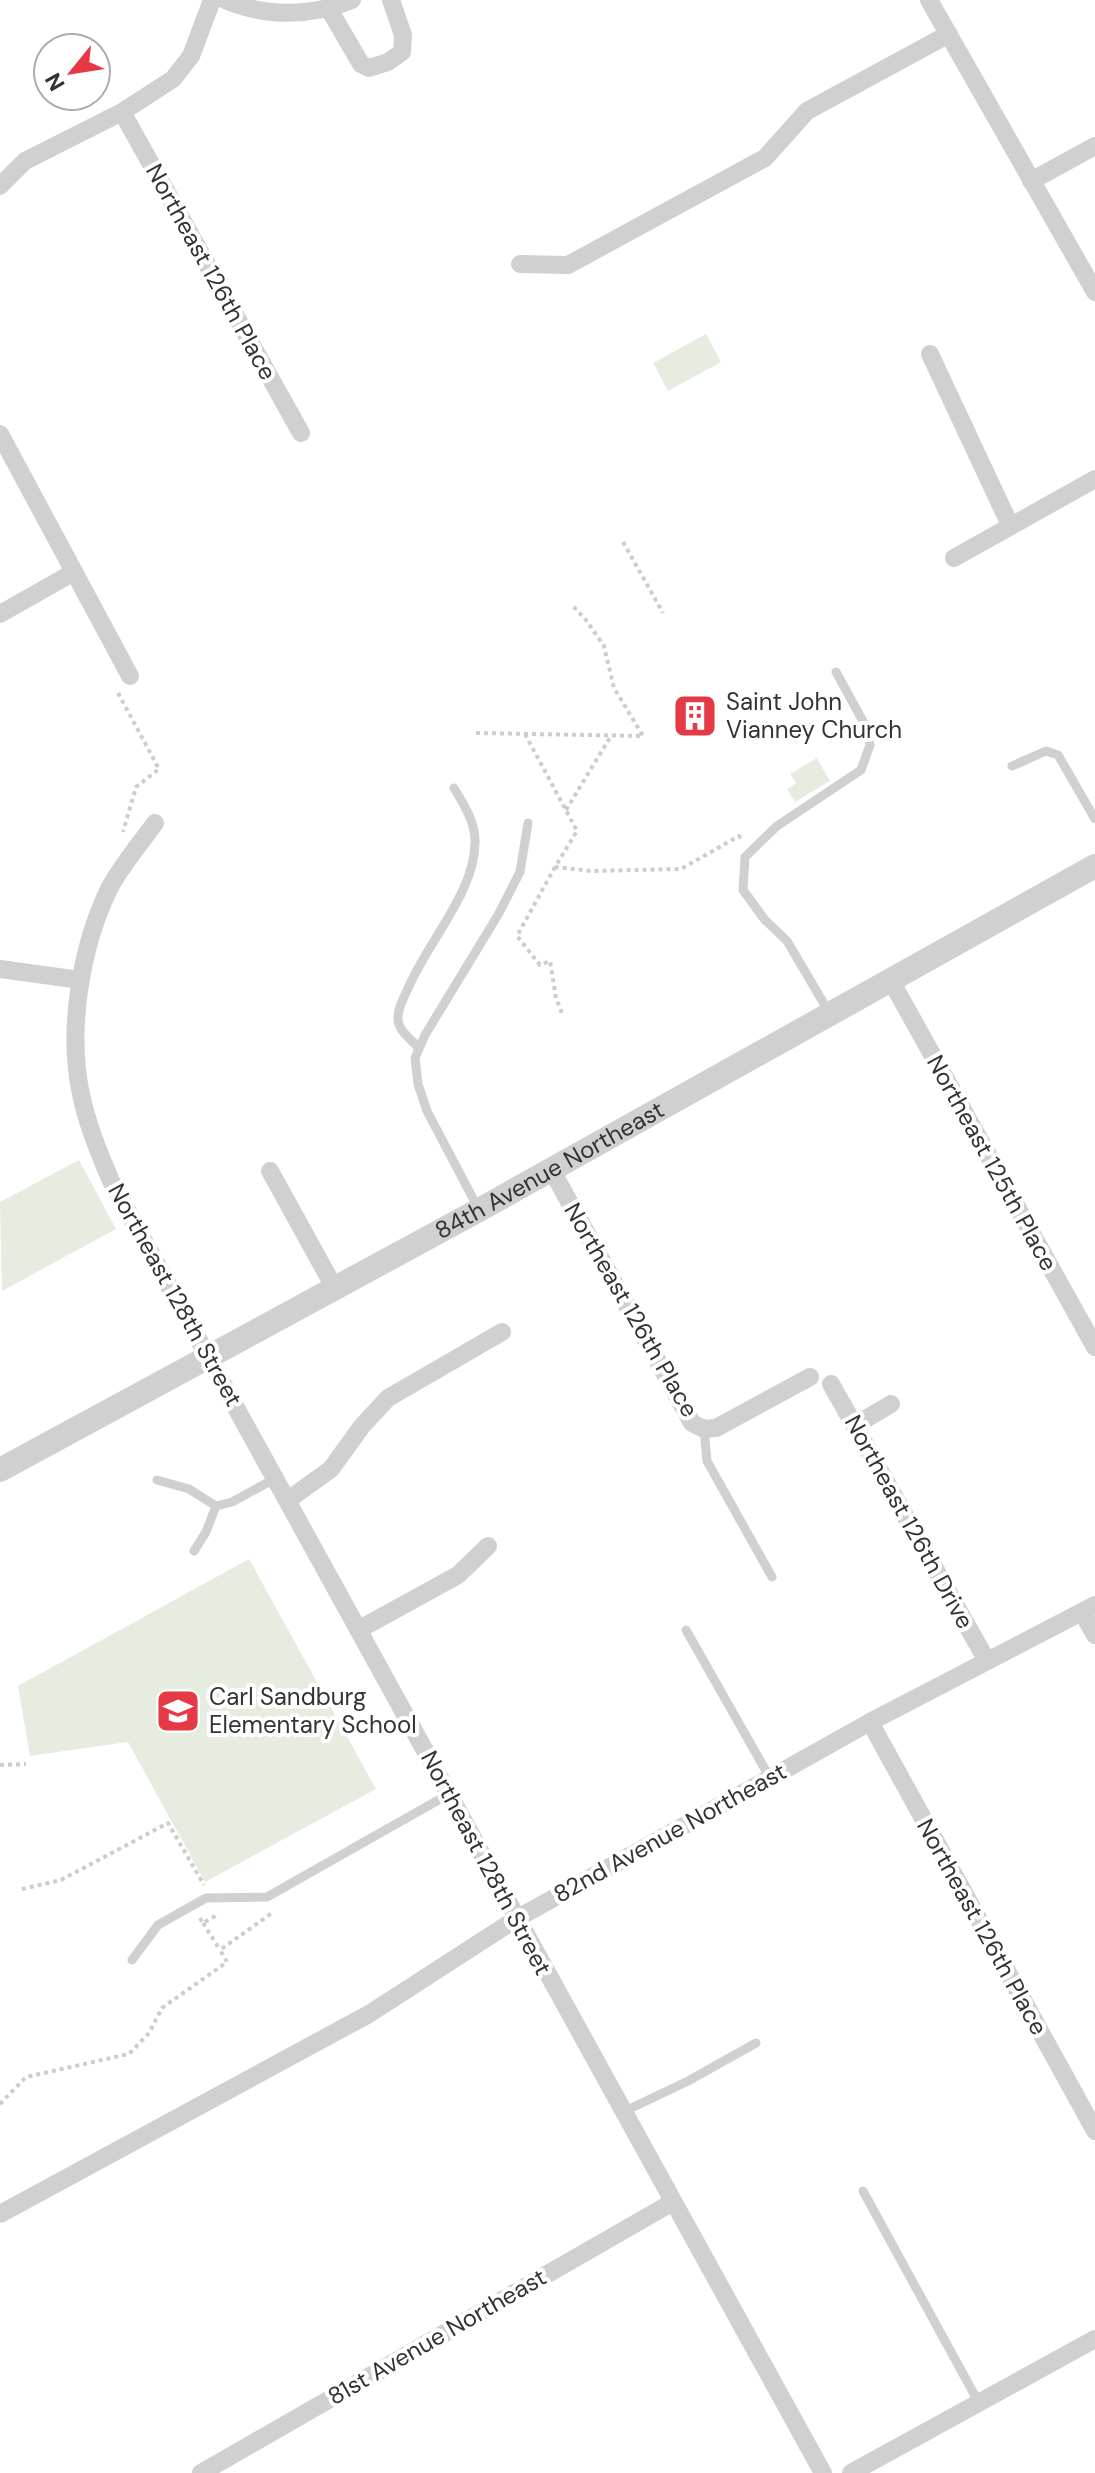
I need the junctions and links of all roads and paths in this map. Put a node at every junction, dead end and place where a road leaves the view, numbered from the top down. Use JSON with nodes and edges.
{"nodes":[{"id":1,"x":212,"y":0,"type":"edge"},
{"id":2,"x":225,"y":0,"type":"edge"},
{"id":3,"x":352,"y":0,"type":"edge"},
{"id":4,"x":391,"y":0,"type":"edge"},
{"id":5,"x":929,"y":0,"type":"edge"},
{"id":6,"x":329,"y":9,"type":"junction"},
{"id":7,"x":949,"y":34,"type":"junction"},
{"id":8,"x":122,"y":112,"type":"junction"},
{"id":9,"x":1095,"y":146,"type":"edge"},
{"id":10,"x":1031,"y":181,"type":"junction"},
{"id":11,"x":0,"y":186,"type":"edge"},
{"id":12,"x":520,"y":264,"type":"dead end"},
{"id":13,"x":1095,"y":292,"type":"edge"},
{"id":14,"x":930,"y":354,"type":"dead end"},
{"id":15,"x":301,"y":433,"type":"dead end"},
{"id":16,"x":0,"y":434,"type":"edge"},
{"id":17,"x":1095,"y":479,"type":"edge"},
{"id":18,"x":1010,"y":525,"type":"junction"},
{"id":19,"x":623,"y":542,"type":"dead end"},
{"id":20,"x":954,"y":558,"type":"dead end"},
{"id":21,"x":74,"y":572,"type":"junction"},
{"id":22,"x":571,"y":604,"type":"dead end"},
{"id":23,"x":663,"y":613,"type":"dead end"},
{"id":24,"x":0,"y":614,"type":"edge"},
{"id":25,"x":836,"y":672,"type":"dead end"},
{"id":26,"x":130,"y":676,"type":"dead end"},
{"id":27,"x":117,"y":690,"type":"dead end"},
{"id":28,"x":476,"y":733,"type":"dead end"},
{"id":29,"x":525,"y":734,"type":"junction"},
{"id":30,"x":611,"y":736,"type":"junction"},
{"id":31,"x":1012,"y":766,"type":"dead end"},
{"id":32,"x":454,"y":788,"type":"dead end"},
{"id":33,"x":566,"y":810,"type":"junction"},
{"id":34,"x":1095,"y":819,"type":"edge"},
{"id":35,"x":155,"y":823,"type":"dead end"},
{"id":36,"x":528,"y":823,"type":"dead end"},
{"id":37,"x":121,"y":841,"type":"dead end"},
{"id":38,"x":751,"y":851,"type":"junction"},
{"id":39,"x":1095,"y":866,"type":"edge"},
{"id":40,"x":555,"y":867,"type":"junction"},
{"id":41,"x":0,"y":969,"type":"edge"},
{"id":42,"x":890,"y":979,"type":"junction"},
{"id":43,"x":80,"y":980,"type":"junction"},
{"id":44,"x":830,"y":1014,"type":"junction"},
{"id":45,"x":563,"y":1016,"type":"dead end"},
{"id":46,"x":419,"y":1048,"type":"junction"},
{"id":47,"x":551,"y":1169,"type":"junction"},
{"id":48,"x":270,"y":1171,"type":"dead end"},
{"id":49,"x":479,"y":1210,"type":"junction"},
{"id":50,"x":334,"y":1287,"type":"junction"},
{"id":51,"x":502,"y":1332,"type":"dead end"},
{"id":52,"x":1095,"y":1347,"type":"edge"},
{"id":53,"x":208,"y":1356,"type":"junction"},
{"id":54,"x":810,"y":1377,"type":"dead end"},
{"id":55,"x":831,"y":1384,"type":"dead end"},
{"id":56,"x":891,"y":1404,"type":"dead end"},
{"id":57,"x":854,"y":1426,"type":"junction"},
{"id":58,"x":704,"y":1429,"type":"junction"},
{"id":59,"x":0,"y":1470,"type":"edge"},
{"id":60,"x":276,"y":1478,"type":"junction"},
{"id":61,"x":157,"y":1480,"type":"dead end"},
{"id":62,"x":288,"y":1500,"type":"junction"},
{"id":63,"x":216,"y":1506,"type":"junction"},
{"id":64,"x":488,"y":1546,"type":"dead end"},
{"id":65,"x":194,"y":1551,"type":"dead end"},
{"id":66,"x":772,"y":1577,"type":"dead end"},
{"id":67,"x":1089,"y":1608,"type":"edge"},
{"id":68,"x":358,"y":1630,"type":"junction"},
{"id":69,"x":686,"y":1630,"type":"dead end"},
{"id":70,"x":1095,"y":1635,"type":"edge"},
{"id":71,"x":987,"y":1661,"type":"junction"},
{"id":72,"x":870,"y":1722,"type":"junction"},
{"id":73,"x":26,"y":1764,"type":"dead end"},
{"id":74,"x":0,"y":1765,"type":"edge"},
{"id":75,"x":770,"y":1778,"type":"junction"},
{"id":76,"x":449,"y":1794,"type":"junction"},
{"id":77,"x":22,"y":1889,"type":"dead end"},
{"id":78,"x":193,"y":1905,"type":"junction"},
{"id":79,"x":269,"y":1909,"type":"dead end"},
{"id":80,"x":227,"y":1910,"type":"dead end"},
{"id":81,"x":516,"y":1919,"type":"junction"},
{"id":82,"x":203,"y":1923,"type":"junction"},
{"id":83,"x":220,"y":1950,"type":"junction"},
{"id":84,"x":132,"y":1960,"type":"dead end"},
{"id":85,"x":756,"y":2043,"type":"dead end"},
{"id":86,"x":0,"y":2104,"type":"edge"},
{"id":87,"x":623,"y":2112,"type":"junction"},
{"id":88,"x":1095,"y":2131,"type":"edge"},
{"id":89,"x":863,"y":2191,"type":"dead end"},
{"id":90,"x":673,"y":2202,"type":"junction"},
{"id":91,"x":0,"y":2214,"type":"edge"},
{"id":92,"x":1095,"y":2339,"type":"edge"},
{"id":93,"x":979,"y":2403,"type":"junction"},
{"id":94,"x":201,"y":2473,"type":"edge"},
{"id":95,"x":823,"y":2473,"type":"edge"},
{"id":96,"x":851,"y":2473,"type":"edge"}],
"edges":[{"from":1,"to":8,"type":"street"},
{"from":2,"to":6,"type":"street"},
{"from":3,"to":6,"type":"street"},
{"from":4,"to":6,"type":"street"},
{"from":5,"to":7,"type":"street"},
{"from":7,"to":10,"type":"street"},
{"from":7,"to":12,"type":"street"},
{"from":8,"to":11,"type":"street"},
{"from":8,"to":15,"type":"street","name":"Northeast 126th Place"},
{"from":9,"to":10,"type":"street"},
{"from":10,"to":13,"type":"street"},
{"from":14,"to":18,"type":"street"},
{"from":16,"to":21,"type":"street"},
{"from":17,"to":18,"type":"street"},
{"from":18,"to":20,"type":"street"},
{"from":19,"to":23,"type":"path"},
{"from":21,"to":24,"type":"street"},
{"from":21,"to":26,"type":"street"},
{"from":22,"to":30,"type":"path"},
{"from":25,"to":38,"type":"lane"},
{"from":27,"to":37,"type":"path"},
{"from":28,"to":29,"type":"path"},
{"from":29,"to":30,"type":"path"},
{"from":29,"to":33,"type":"path"},
{"from":30,"to":33,"type":"path"},
{"from":31,"to":34,"type":"lane"},
{"from":32,"to":46,"type":"lane"},
{"from":33,"to":40,"type":"path"},
{"from":35,"to":43,"type":"street","name":"Northeast 128th Street"},
{"from":36,"to":46,"type":"lane"},
{"from":38,"to":40,"type":"path"},
{"from":38,"to":44,"type":"lane"},
{"from":39,"to":42,"type":"street","name":"84th Avenue Northeast"},
{"from":40,"to":45,"type":"path"},
{"from":41,"to":43,"type":"street"},
{"from":42,"to":44,"type":"street","name":"84th Avenue Northeast"},
{"from":42,"to":52,"type":"street","name":"Northeast 125th Place"},
{"from":43,"to":53,"type":"street","name":"Northeast 128th Street"},
{"from":44,"to":47,"type":"street","name":"84th Avenue Northeast"},
{"from":46,"to":49,"type":"lane"},
{"from":47,"to":49,"type":"street","name":"84th Avenue Northeast"},
{"from":47,"to":58,"type":"street","name":"Northeast 126th Place"},
{"from":48,"to":50,"type":"street"},
{"from":49,"to":50,"type":"street","name":"84th Avenue Northeast"},
{"from":50,"to":53,"type":"street","name":"84th Avenue Northeast"},
{"from":51,"to":62,"type":"street"},
{"from":53,"to":59,"type":"street","name":"84th Avenue Northeast"},
{"from":53,"to":60,"type":"street","name":"Northeast 128th Street"},
{"from":54,"to":58,"type":"street"},
{"from":55,"to":57,"type":"street","name":"Northeast 126th Drive"},
{"from":56,"to":57,"type":"street"},
{"from":57,"to":71,"type":"street","name":"Northeast 126th Drive"},
{"from":58,"to":66,"type":"lane","name":"Northeast 126th Place"},
{"from":60,"to":62,"type":"street","name":"Northeast 128th Street"},
{"from":60,"to":63,"type":"lane"},
{"from":61,"to":63,"type":"lane"},
{"from":62,"to":68,"type":"street","name":"Northeast 128th Street"},
{"from":63,"to":65,"type":"lane"},
{"from":64,"to":68,"type":"street"},
{"from":67,"to":70,"type":"street"},
{"from":67,"to":71,"type":"street","name":"82nd Avenue Northeast"},
{"from":68,"to":76,"type":"street","name":"Northeast 128th Street"},
{"from":69,"to":75,"type":"lane"},
{"from":71,"to":72,"type":"street","name":"82nd Avenue Northeast"},
{"from":72,"to":75,"type":"street","name":"82nd Avenue Northeast"},
{"from":72,"to":88,"type":"street","name":"Northeast 126th Place"},
{"from":73,"to":74,"type":"path"},
{"from":75,"to":81,"type":"street","name":"82nd Avenue Northeast"},
{"from":76,"to":78,"type":"lane"},
{"from":76,"to":81,"type":"street","name":"Northeast 128th Street"},
{"from":77,"to":78,"type":"path"},
{"from":78,"to":82,"type":"path"},
{"from":78,"to":84,"type":"lane"},
{"from":79,"to":83,"type":"path"},
{"from":80,"to":82,"type":"path"},
{"from":81,"to":87,"type":"street","name":"Northeast 128th Street"},
{"from":81,"to":91,"type":"street","name":"82nd Avenue Northeast"},
{"from":82,"to":83,"type":"path"},
{"from":83,"to":86,"type":"path"},
{"from":85,"to":87,"type":"lane"},
{"from":87,"to":90,"type":"street","name":"Northeast 128th Street"},
{"from":89,"to":93,"type":"lane"},
{"from":90,"to":94,"type":"street","name":"81st Avenue Northeast"},
{"from":90,"to":95,"type":"street","name":"Northeast 128th Street"},
{"from":92,"to":93,"type":"street"},
{"from":93,"to":96,"type":"street"}]}
